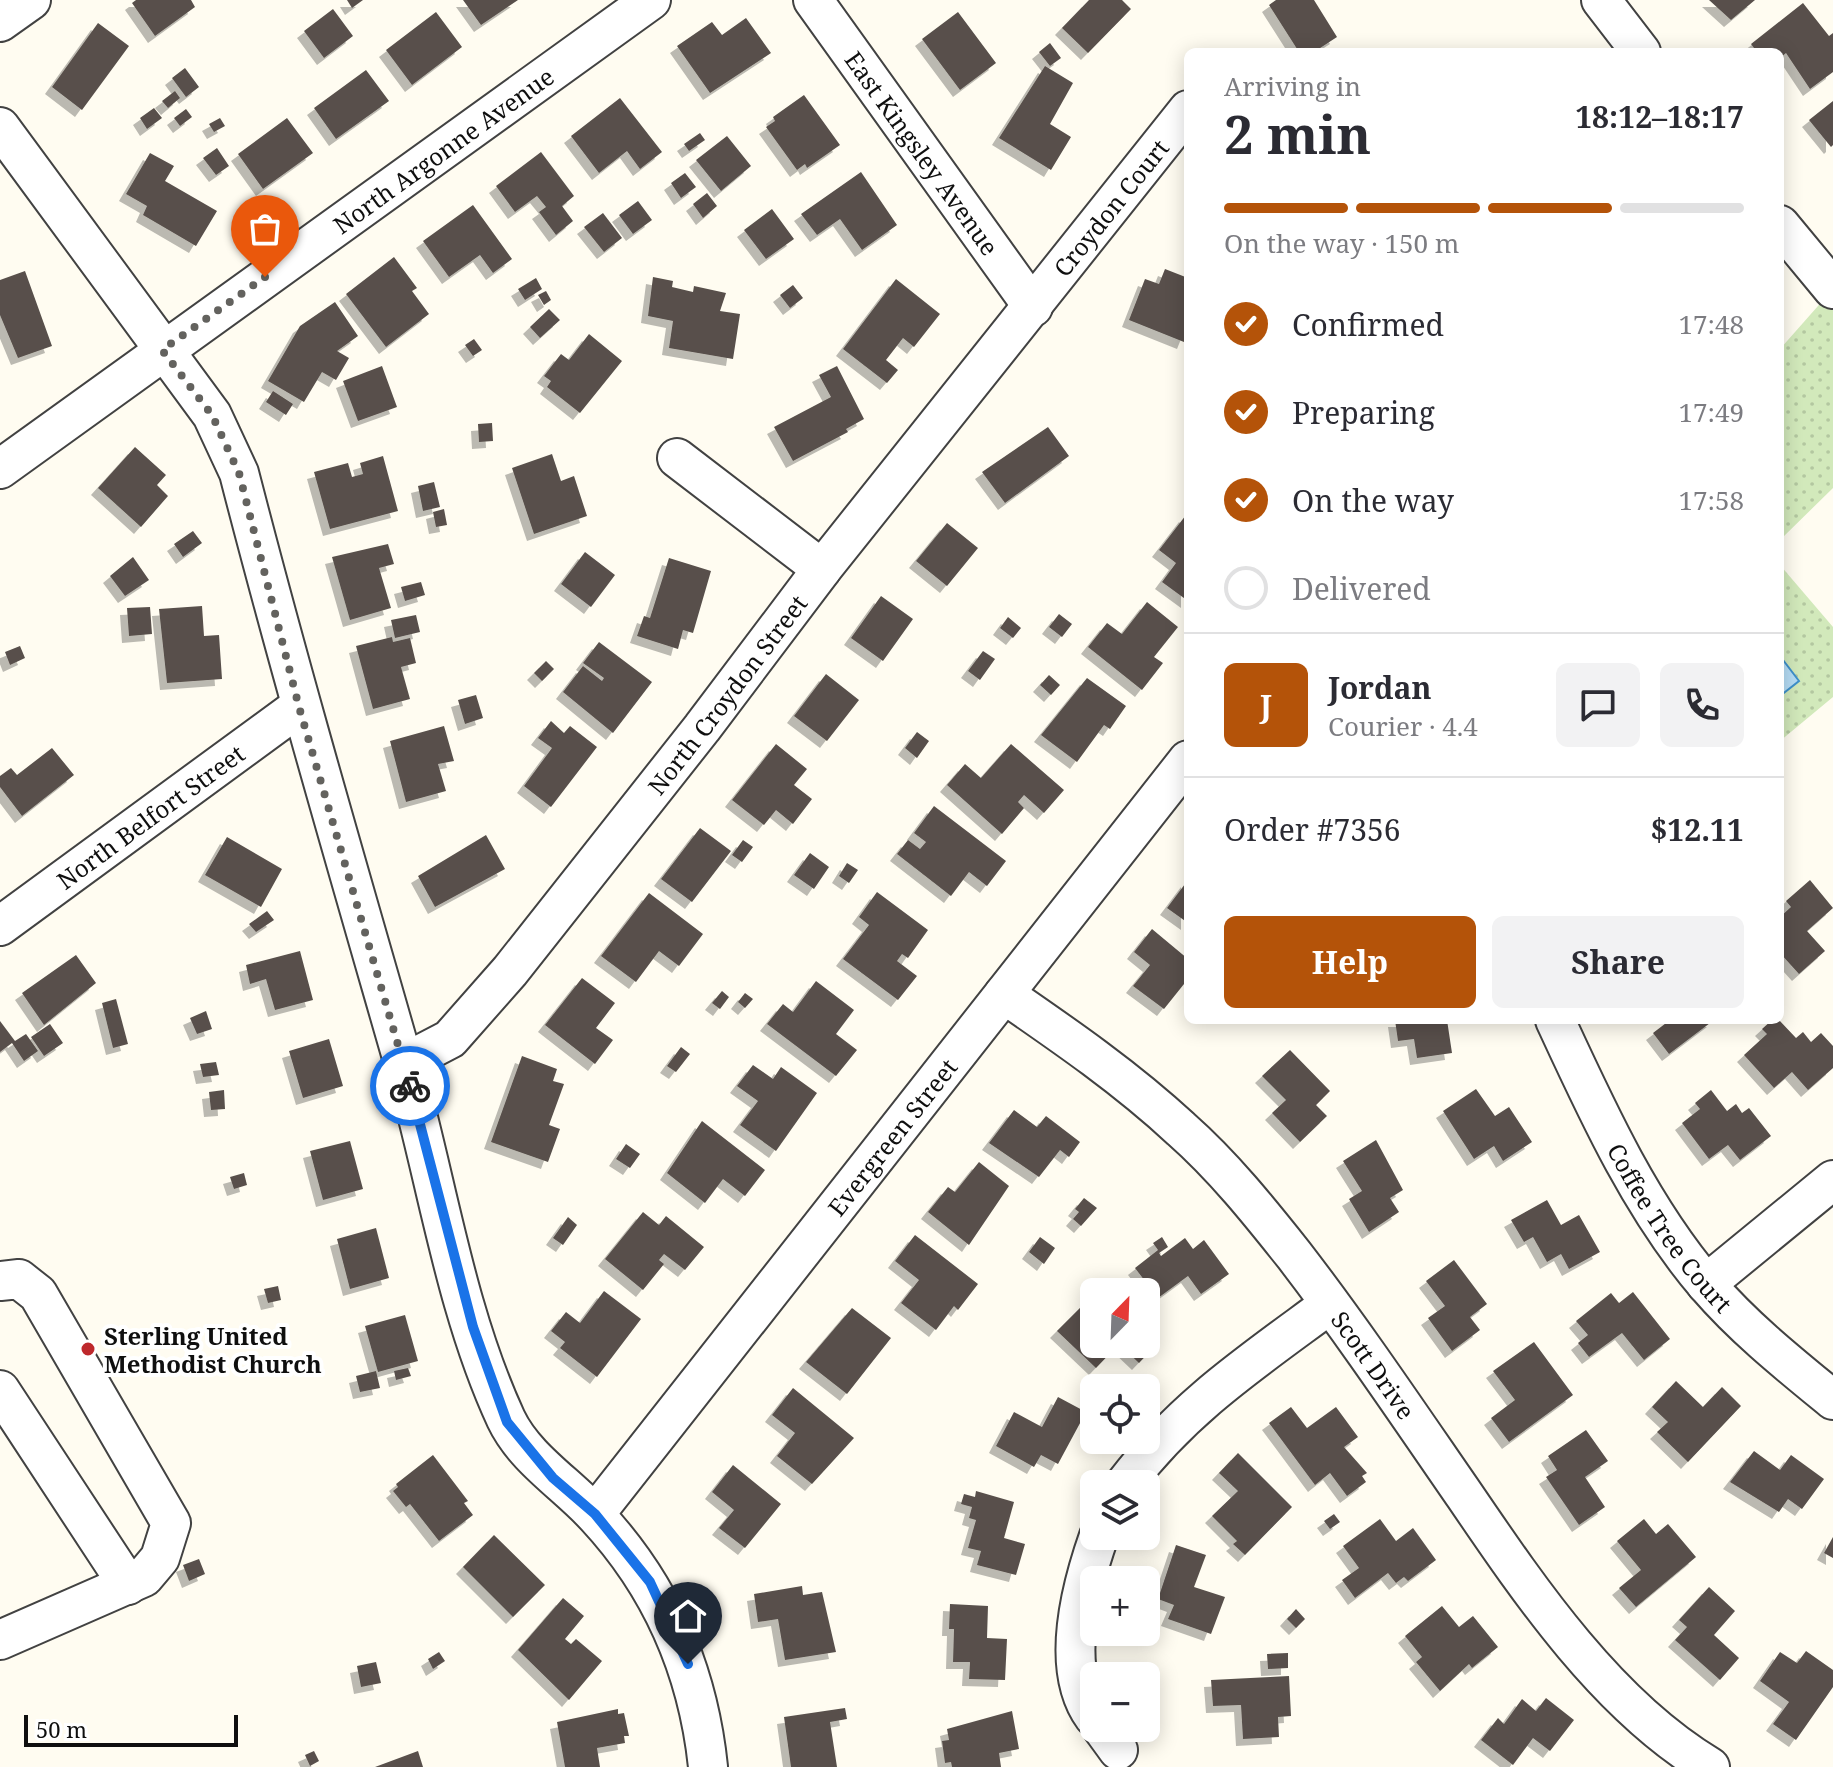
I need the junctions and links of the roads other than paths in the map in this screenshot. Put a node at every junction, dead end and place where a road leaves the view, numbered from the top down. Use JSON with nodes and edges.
{"nodes":[{"id":1,"x":31,"y":0,"type":"edge"},
{"id":2,"x":651,"y":0,"type":"edge"},
{"id":3,"x":813,"y":0,"type":"edge"},
{"id":4,"x":1601,"y":0,"type":"edge"},
{"id":5,"x":0,"y":22,"type":"edge"},
{"id":6,"x":1638,"y":48,"type":"edge"},
{"id":7,"x":1184,"y":115,"type":"edge"},
{"id":8,"x":0,"y":127,"type":"edge"},
{"id":9,"x":1784,"y":230,"type":"edge"},
{"id":10,"x":1833,"y":289,"type":"edge"},
{"id":11,"x":1033,"y":307,"type":"junction"},
{"id":12,"x":162,"y":350,"type":"junction"},
{"id":13,"x":677,"y":458,"type":"dead end"},
{"id":14,"x":0,"y":469,"type":"edge"},
{"id":15,"x":822,"y":569,"type":"junction"},
{"id":16,"x":299,"y":707,"type":"junction"},
{"id":17,"x":1184,"y":765,"type":"edge"},
{"id":18,"x":0,"y":926,"type":"edge"},
{"id":19,"x":1004,"y":994,"type":"junction"},
{"id":20,"x":1557,"y":1024,"type":"edge"},
{"id":21,"x":404,"y":1063,"type":"junction"},
{"id":22,"x":1833,"y":1180,"type":"edge"},
{"id":23,"x":0,"y":1281,"type":"edge"},
{"id":24,"x":1706,"y":1284,"type":"junction"},
{"id":25,"x":1330,"y":1304,"type":"junction"},
{"id":26,"x":0,"y":1390,"type":"edge"},
{"id":27,"x":1833,"y":1400,"type":"edge"},
{"id":28,"x":1136,"y":1470,"type":"edge"},
{"id":29,"x":595,"y":1514,"type":"junction"},
{"id":30,"x":1095,"y":1550,"type":"edge"},
{"id":31,"x":128,"y":1585,"type":"junction"},
{"id":32,"x":0,"y":1640,"type":"edge"},
{"id":33,"x":1080,"y":1680,"type":"edge"},
{"id":34,"x":1661,"y":1756,"type":"edge"},
{"id":35,"x":708,"y":1767,"type":"edge"},
{"id":36,"x":1710,"y":1767,"type":"edge"}],
"edges":[{"from":1,"to":5,"type":"street"},
{"from":2,"to":12,"type":"street","name":"North Argonne Avenue"},
{"from":3,"to":11,"type":"street","name":"East Kingsley Avenue"},
{"from":4,"to":6,"type":"street"},
{"from":7,"to":11,"type":"street","name":"Croydon Court"},
{"from":8,"to":12,"type":"street"},
{"from":9,"to":10,"type":"street"},
{"from":11,"to":15,"type":"street","name":"North Croydon Street"},
{"from":12,"to":14,"type":"street","name":"North Argonne Avenue"},
{"from":12,"to":16,"type":"street"},
{"from":13,"to":15,"type":"street"},
{"from":15,"to":21,"type":"street","name":"North Croydon Street"},
{"from":16,"to":18,"type":"street","name":"North Belfort Street"},
{"from":16,"to":21,"type":"street"},
{"from":17,"to":19,"type":"street","name":"Evergreen Street"},
{"from":19,"to":25,"type":"street","name":"Scott Drive"},
{"from":19,"to":29,"type":"street","name":"Evergreen Street"},
{"from":20,"to":24,"type":"street","name":"Coffee Tree Court"},
{"from":21,"to":29,"type":"street"},
{"from":22,"to":24,"type":"street"},
{"from":23,"to":31,"type":"street"},
{"from":24,"to":27,"type":"street","name":"Coffee Tree Court"},
{"from":25,"to":28,"type":"street"},
{"from":25,"to":34,"type":"street","name":"Scott Drive"},
{"from":26,"to":31,"type":"street"},
{"from":29,"to":35,"type":"street"},
{"from":30,"to":33,"type":"street"},
{"from":31,"to":32,"type":"street"},
{"from":34,"to":36,"type":"street","name":"Scott Drive"}]}
